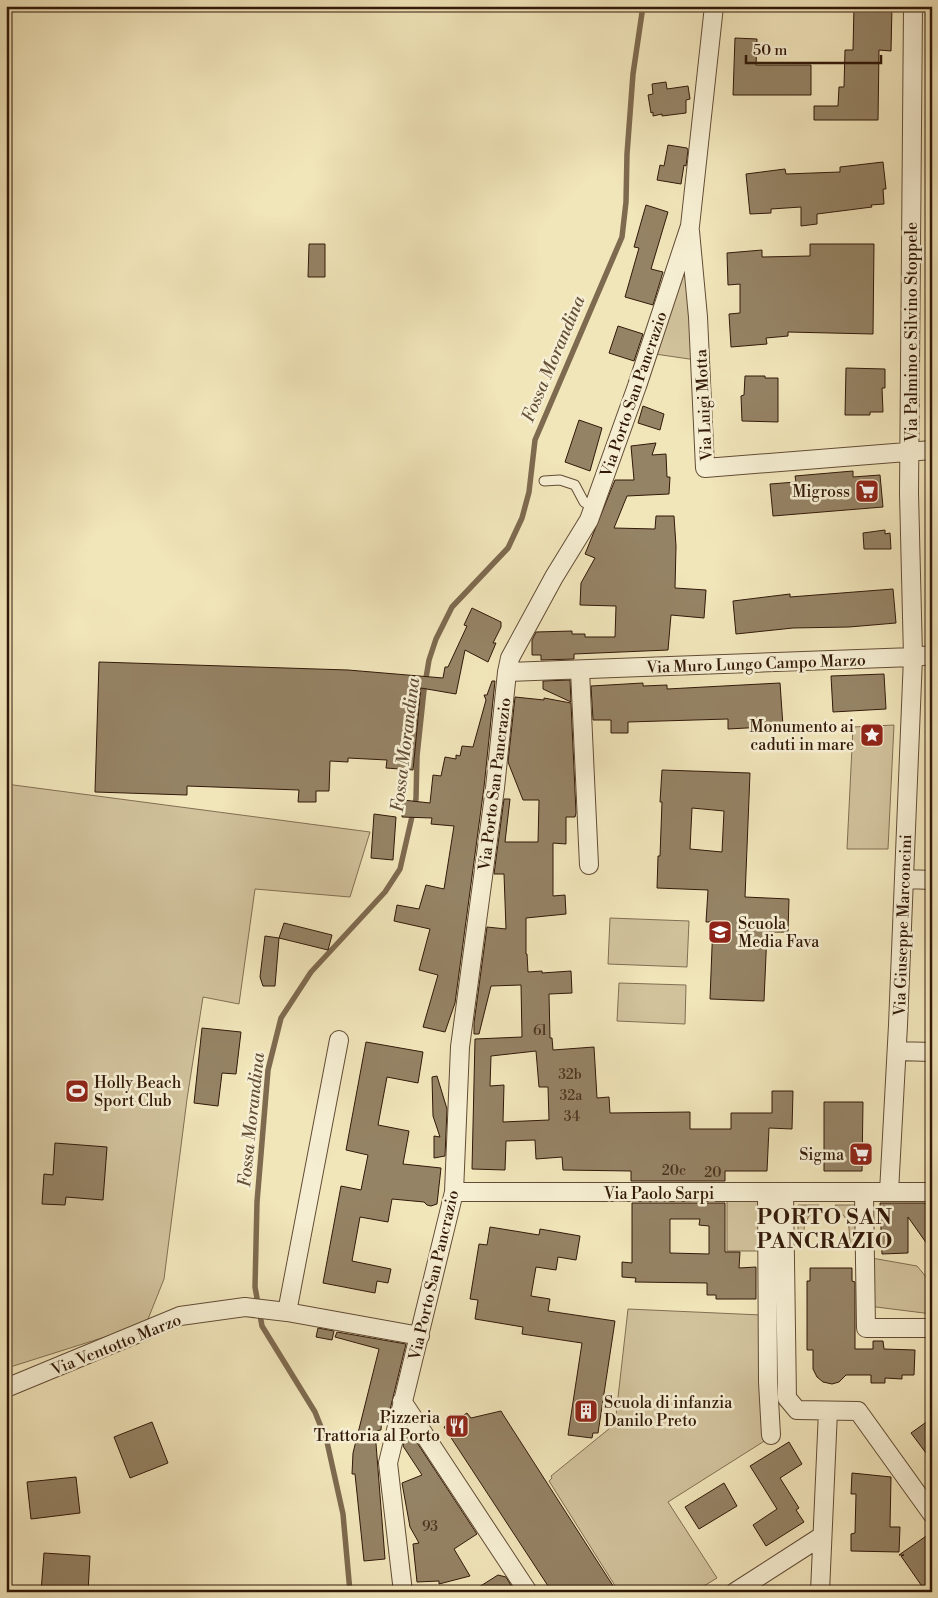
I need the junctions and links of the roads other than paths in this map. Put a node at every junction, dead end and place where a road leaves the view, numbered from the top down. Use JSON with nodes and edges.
{"nodes":[{"id":1,"x":714,"y":6,"type":"edge"},
{"id":2,"x":913,"y":6,"type":"edge"},
{"id":3,"x":690,"y":226,"type":"junction"},
{"id":4,"x":932,"y":450,"type":"edge"},
{"id":5,"x":910,"y":451,"type":"junction"},
{"id":6,"x":544,"y":481,"type":"dead end"},
{"id":7,"x":593,"y":508,"type":"junction"},
{"id":8,"x":932,"y":655,"type":"edge"},
{"id":9,"x":913,"y":657,"type":"junction"},
{"id":10,"x":580,"y":670,"type":"junction"},
{"id":11,"x":507,"y":672,"type":"junction"},
{"id":12,"x":589,"y":864,"type":"dead end"},
{"id":13,"x":905,"y":879,"type":"junction"},
{"id":14,"x":932,"y":880,"type":"edge"},
{"id":15,"x":339,"y":1040,"type":"dead end"},
{"id":16,"x":897,"y":1051,"type":"junction"},
{"id":17,"x":932,"y":1052,"type":"edge"},
{"id":18,"x":454,"y":1192,"type":"junction"},
{"id":19,"x":889,"y":1192,"type":"junction"},
{"id":20,"x":776,"y":1193,"type":"junction"},
{"id":21,"x":864,"y":1193,"type":"junction"},
{"id":22,"x":930,"y":1194,"type":"edge"},
{"id":23,"x":287,"y":1312,"type":"junction"},
{"id":24,"x":932,"y":1328,"type":"edge"},
{"id":25,"x":420,"y":1336,"type":"junction"},
{"id":26,"x":6,"y":1388,"type":"edge"},
{"id":27,"x":828,"y":1411,"type":"junction"},
{"id":28,"x":406,"y":1420,"type":"junction"},
{"id":29,"x":771,"y":1435,"type":"dead end"},
{"id":30,"x":932,"y":1514,"type":"edge"},
{"id":31,"x":822,"y":1536,"type":"junction"},
{"id":32,"x":403,"y":1592,"type":"edge"},
{"id":33,"x":528,"y":1592,"type":"edge"},
{"id":34,"x":735,"y":1592,"type":"edge"},
{"id":35,"x":820,"y":1592,"type":"edge"}],
"edges":[{"from":1,"to":3,"type":"street","name":"Via Porto San Pancrazio"},
{"from":2,"to":5,"type":"street","name":"Via Palmino e Silvino Stoppele"},
{"from":3,"to":5,"type":"street","name":"Via Luigi Motta"},
{"from":3,"to":7,"type":"street","name":"Via Porto San Pancrazio"},
{"from":4,"to":5,"type":"street"},
{"from":5,"to":9,"type":"street","name":"Via Palmino e Silvino Stoppele"},
{"from":6,"to":7,"type":"lane"},
{"from":7,"to":11,"type":"street","name":"Via Porto San Pancrazio"},
{"from":8,"to":9,"type":"street","name":"Via Muro Lungo Campo Marzo"},
{"from":9,"to":10,"type":"street","name":"Via Muro Lungo Campo Marzo"},
{"from":9,"to":13,"type":"street","name":"Via Giuseppe Marconcini"},
{"from":10,"to":11,"type":"street","name":"Via Muro Lungo Campo Marzo"},
{"from":10,"to":12,"type":"street"},
{"from":11,"to":18,"type":"street","name":"Via Porto San Pancrazio"},
{"from":13,"to":14,"type":"street"},
{"from":13,"to":16,"type":"street","name":"Via Giuseppe Marconcini"},
{"from":15,"to":23,"type":"street"},
{"from":16,"to":17,"type":"street"},
{"from":16,"to":19,"type":"street","name":"Via Giuseppe Marconcini"},
{"from":18,"to":20,"type":"street","name":"Via Paolo Sarpi"},
{"from":18,"to":25,"type":"street","name":"Via Porto San Pancrazio"},
{"from":19,"to":21,"type":"street","name":"Via Paolo Sarpi"},
{"from":19,"to":22,"type":"street","name":"Via Paolo Sarpi"},
{"from":20,"to":21,"type":"street","name":"Via Paolo Sarpi"},
{"from":20,"to":27,"type":"street"},
{"from":20,"to":29,"type":"street"},
{"from":21,"to":24,"type":"street"},
{"from":23,"to":25,"type":"street","name":"Via Ventotto Marzo"},
{"from":23,"to":26,"type":"street","name":"Via Ventotto Marzo"},
{"from":25,"to":28,"type":"street","name":"Via Porto San Pancrazio"},
{"from":27,"to":30,"type":"street"},
{"from":27,"to":31,"type":"street"},
{"from":28,"to":32,"type":"street"},
{"from":28,"to":33,"type":"street"},
{"from":31,"to":34,"type":"street"},
{"from":31,"to":35,"type":"street"}]}
